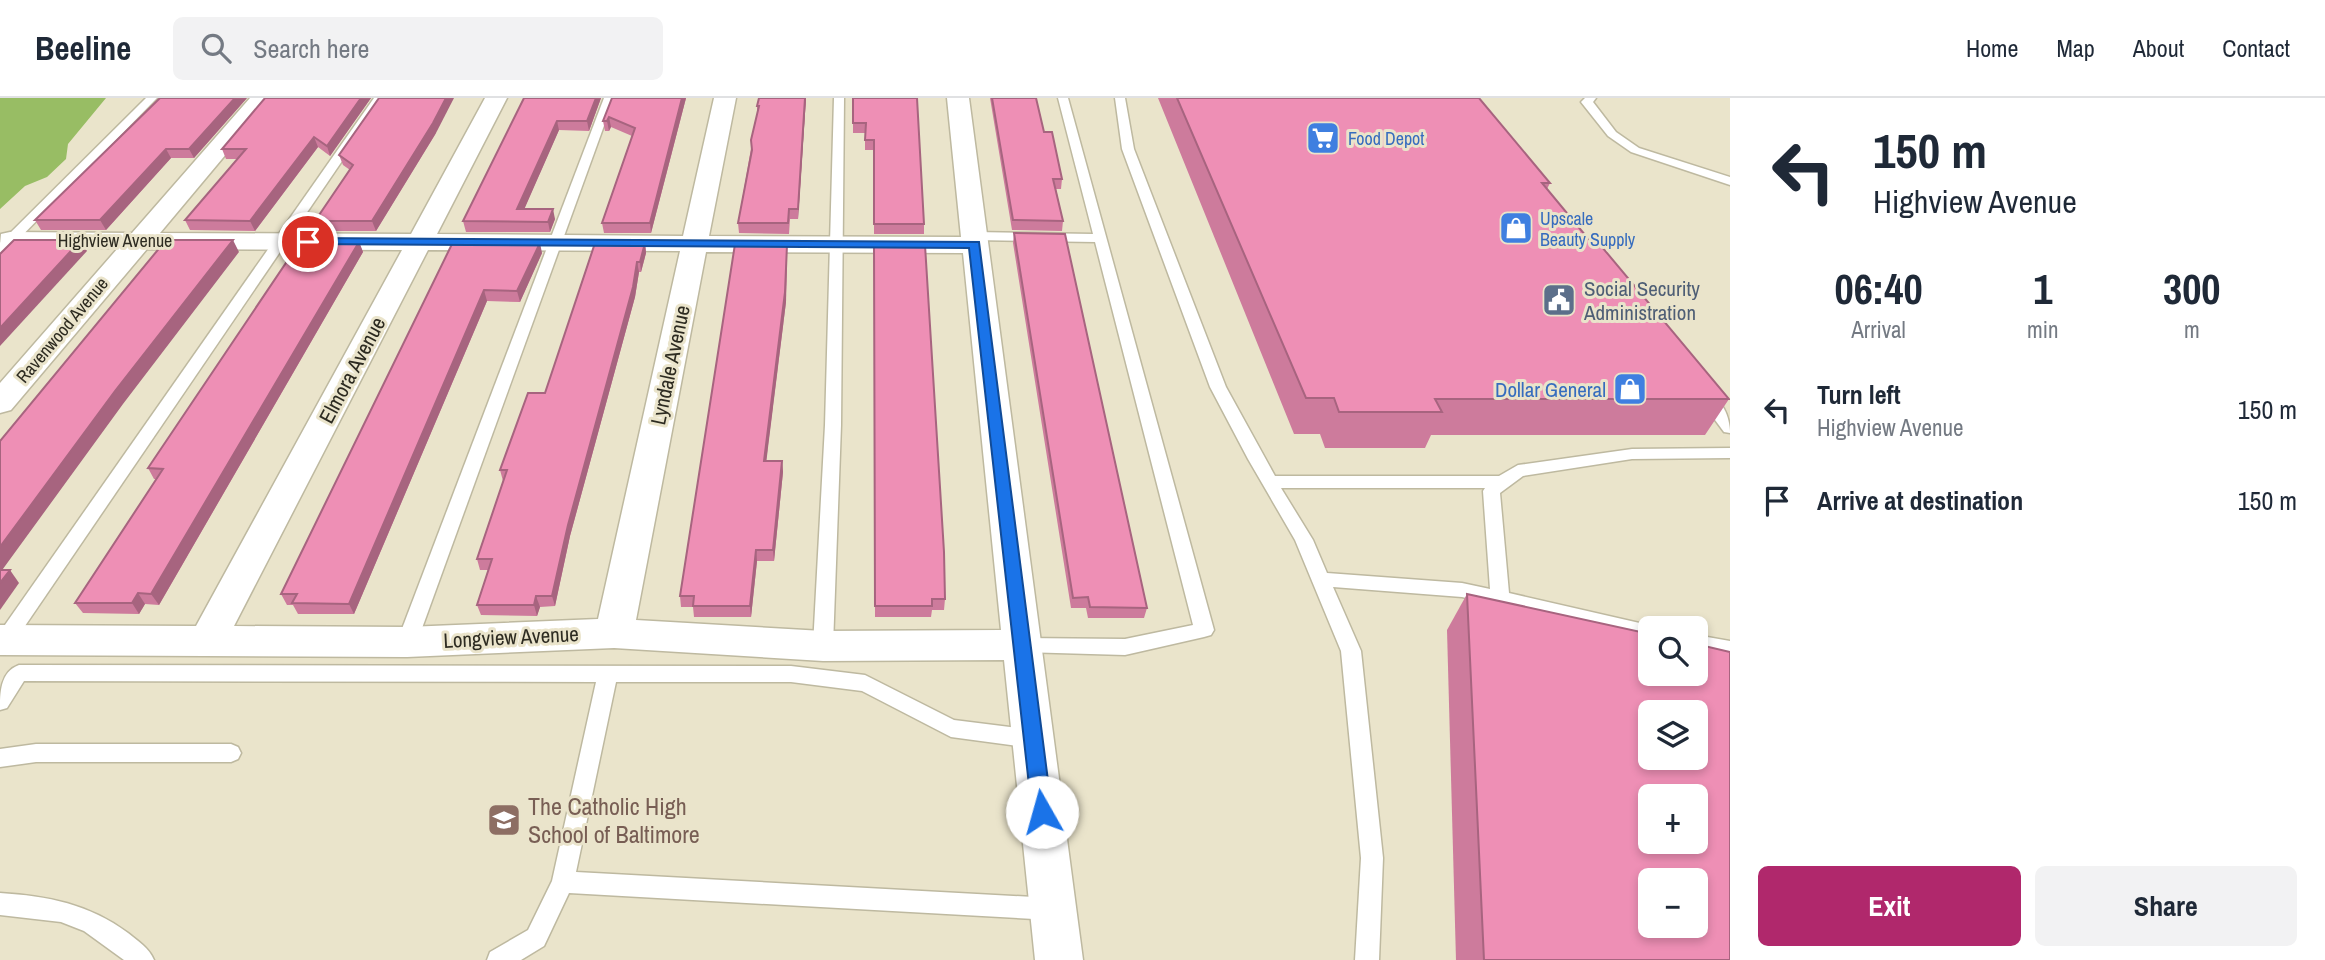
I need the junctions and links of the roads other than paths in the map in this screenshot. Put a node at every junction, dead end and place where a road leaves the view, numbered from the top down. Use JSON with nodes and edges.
{"nodes":[{"id":1,"x":152,"y":98,"type":"edge"},
{"id":2,"x":262,"y":98,"type":"edge"},
{"id":3,"x":380,"y":98,"type":"edge"},
{"id":4,"x":496,"y":98,"type":"edge"},
{"id":5,"x":609,"y":98,"type":"edge"},
{"id":6,"x":725,"y":98,"type":"edge"},
{"id":7,"x":839,"y":98,"type":"edge"},
{"id":8,"x":957,"y":98,"type":"edge"},
{"id":9,"x":1063,"y":98,"type":"edge"},
{"id":10,"x":1120,"y":98,"type":"edge"},
{"id":11,"x":1591,"y":98,"type":"edge"},
{"id":12,"x":1730,"y":181,"type":"edge"},
{"id":13,"x":1099,"y":237,"type":"junction"},
{"id":14,"x":139,"y":240,"type":"junction"},
{"id":15,"x":974,"y":240,"type":"junction"},
{"id":16,"x":281,"y":242,"type":"junction"},
{"id":17,"x":419,"y":242,"type":"junction"},
{"id":18,"x":556,"y":243,"type":"junction"},
{"id":19,"x":696,"y":244,"type":"junction"},
{"id":20,"x":835,"y":244,"type":"junction"},
{"id":21,"x":5,"y":245,"type":"edge"},
{"id":22,"x":1697,"y":384,"type":"edge"},
{"id":23,"x":0,"y":403,"type":"edge"},
{"id":24,"x":1730,"y":428,"type":"edge"},
{"id":25,"x":1730,"y":453,"type":"edge"},
{"id":26,"x":1270,"y":482,"type":"junction"},
{"id":27,"x":1502,"y":482,"type":"junction"},
{"id":28,"x":1321,"y":579,"type":"junction"},
{"id":29,"x":1500,"y":599,"type":"junction"},
{"id":30,"x":1638,"y":629,"type":"edge"},
{"id":31,"x":614,"y":633,"type":"junction"},
{"id":32,"x":2,"y":640,"type":"edge"},
{"id":33,"x":207,"y":642,"type":"junction"},
{"id":34,"x":407,"y":642,"type":"junction"},
{"id":35,"x":1708,"y":644,"type":"edge"},
{"id":36,"x":1022,"y":645,"type":"junction"},
{"id":37,"x":823,"y":646,"type":"junction"},
{"id":38,"x":1730,"y":649,"type":"edge"},
{"id":39,"x":608,"y":674,"type":"junction"},
{"id":40,"x":0,"y":702,"type":"edge"},
{"id":41,"x":1033,"y":739,"type":"junction"},
{"id":42,"x":231,"y":752,"type":"dead end"},
{"id":43,"x":0,"y":758,"type":"edge"},
{"id":44,"x":563,"y":882,"type":"junction"},
{"id":45,"x":0,"y":904,"type":"edge"},
{"id":46,"x":1053,"y":909,"type":"junction"},
{"id":47,"x":142,"y":960,"type":"edge"},
{"id":48,"x":499,"y":960,"type":"edge"},
{"id":49,"x":1059,"y":960,"type":"edge"},
{"id":50,"x":1367,"y":960,"type":"edge"}],
"edges":[{"from":1,"to":21,"type":"lane"},
{"from":2,"to":14,"type":"street","name":"Ravenwood Avenue"},
{"from":3,"to":16,"type":"lane"},
{"from":4,"to":17,"type":"street","name":"Elmora Avenue"},
{"from":5,"to":18,"type":"lane"},
{"from":6,"to":19,"type":"street","name":"Lyndale Avenue"},
{"from":7,"to":20,"type":"lane"},
{"from":8,"to":15,"type":"street"},
{"from":9,"to":13,"type":"lane"},
{"from":10,"to":26,"type":"lane"},
{"from":11,"to":12,"type":"lane"},
{"from":13,"to":15,"type":"lane"},
{"from":13,"to":36,"type":"lane"},
{"from":14,"to":16,"type":"street","name":"Highview Avenue"},
{"from":14,"to":21,"type":"street","name":"Highview Avenue"},
{"from":14,"to":23,"type":"street","name":"Ravenwood Avenue"},
{"from":15,"to":20,"type":"street","name":"Highview Avenue"},
{"from":15,"to":36,"type":"street"},
{"from":16,"to":17,"type":"street","name":"Highview Avenue"},
{"from":16,"to":32,"type":"lane"},
{"from":17,"to":18,"type":"street","name":"Highview Avenue"},
{"from":17,"to":33,"type":"street","name":"Elmora Avenue"},
{"from":18,"to":19,"type":"street","name":"Highview Avenue"},
{"from":18,"to":34,"type":"lane"},
{"from":19,"to":20,"type":"street","name":"Highview Avenue"},
{"from":19,"to":31,"type":"street","name":"Lyndale Avenue"},
{"from":20,"to":37,"type":"lane"},
{"from":22,"to":24,"type":"lane"},
{"from":25,"to":27,"type":"lane"},
{"from":26,"to":27,"type":"lane"},
{"from":26,"to":28,"type":"lane"},
{"from":27,"to":29,"type":"lane"},
{"from":28,"to":29,"type":"lane"},
{"from":28,"to":50,"type":"lane"},
{"from":29,"to":30,"type":"lane"},
{"from":31,"to":34,"type":"street","name":"Longview Avenue"},
{"from":31,"to":37,"type":"street","name":"Longview Avenue"},
{"from":32,"to":33,"type":"street","name":"Longview Avenue"},
{"from":33,"to":34,"type":"street","name":"Longview Avenue"},
{"from":35,"to":38,"type":"lane"},
{"from":36,"to":37,"type":"street","name":"Longview Avenue"},
{"from":36,"to":41,"type":"street"},
{"from":39,"to":40,"type":"lane"},
{"from":39,"to":41,"type":"lane"},
{"from":39,"to":44,"type":"lane"},
{"from":41,"to":46,"type":"street"},
{"from":42,"to":43,"type":"lane"},
{"from":44,"to":46,"type":"lane"},
{"from":44,"to":48,"type":"lane"},
{"from":45,"to":47,"type":"lane"},
{"from":46,"to":49,"type":"street"}]}
